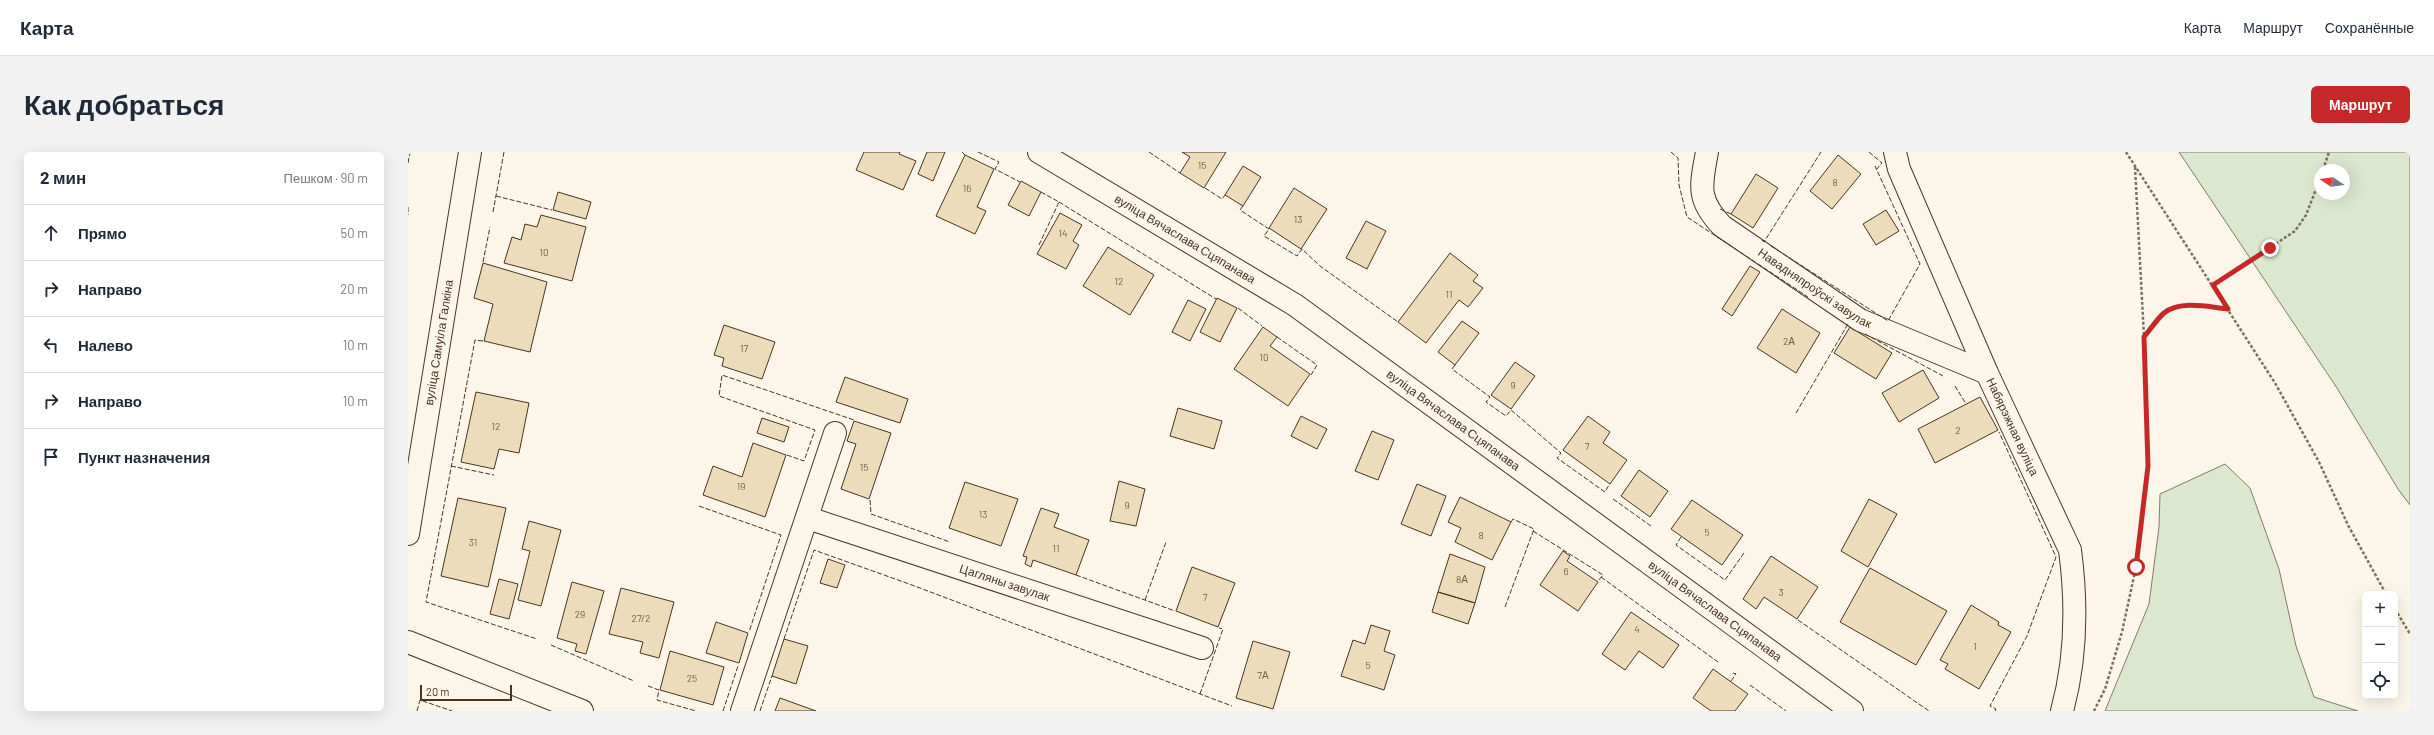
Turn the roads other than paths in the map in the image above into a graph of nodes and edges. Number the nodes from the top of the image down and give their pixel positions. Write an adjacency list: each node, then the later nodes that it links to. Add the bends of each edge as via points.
1 (470, 152): 7 (street, вуліца Самуіла Галкіна)
2 (1707, 152): 5 (street, Навадняпроўскі завулак, via 1701,193 1705,205 1722,226 1860,320)
3 (1895, 152): 5 (street, Набярэжная вуліца, via 1899,169)
4 (1050, 155): 14 (street, вуліца Вячаслава Сцяпанава, via 1295,305)
5 (1987, 373): 15 (street, Набярэжная вуліца, via 2070,550 2074,620 2066,696)
6 (835, 433): 8 (street)
7 (413, 467): 9 (street, вуліца Самуіла Галкіна)
8 (808, 518): 11 (street, Цагляны завулак); 13 (street)
9 (408, 534)
10 (408, 642): 12 (street)
11 (1202, 648)
12 (582, 711)
13 (742, 711)
14 (1852, 711)
15 (2062, 711)

